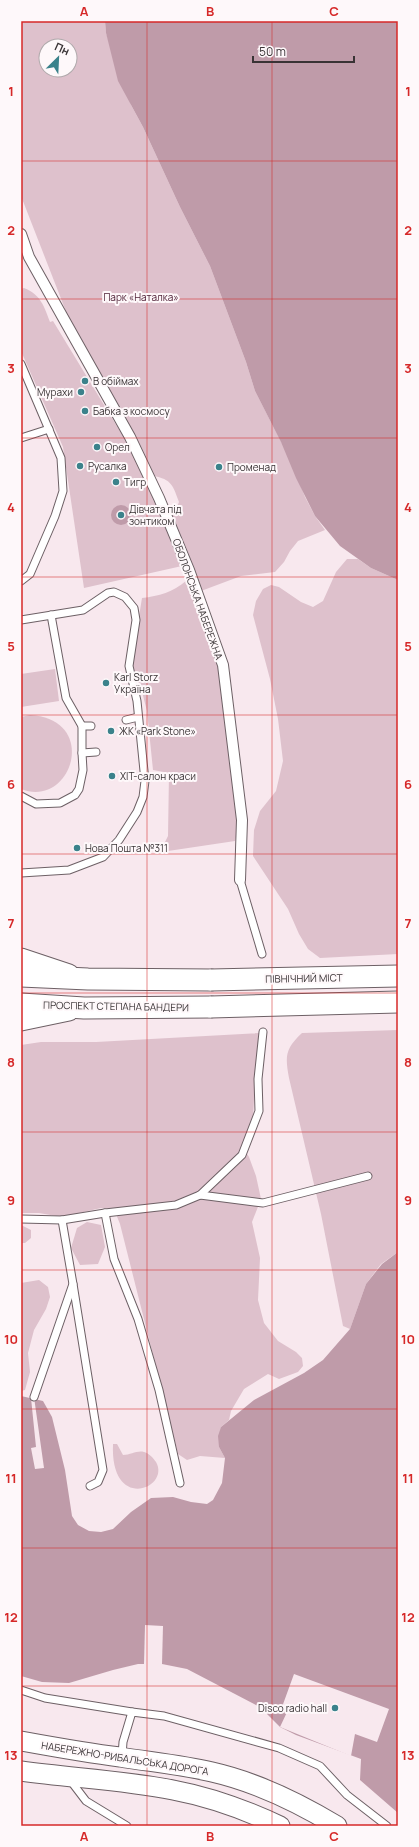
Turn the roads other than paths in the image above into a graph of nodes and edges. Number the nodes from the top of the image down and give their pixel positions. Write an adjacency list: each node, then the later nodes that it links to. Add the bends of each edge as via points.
1 (21, 234): 2 (street, ОБОЛОНСЬКА НАБЕРЕЖНА)
2 (25, 258): 19 (street, ОБОЛОНСЬКА НАБЕРЕЖНА, via 130,436 190,570 223,665 242,820)
3 (21, 364): 4 (lane)
4 (49, 429): 5 (lane); 6 (lane, via 61,458 63,491 30,574)
5 (21, 438)
6 (21, 581)
7 (51, 615): 8 (lane); 9 (lane, via 83,610 108,593 114,592 125,597 136,614 129,666); 11 (lane, via 66,698)
8 (21, 620)
9 (138, 717): 10 (lane); 14 (lane)
10 (126, 720)
11 (82, 726): 12 (lane); 16 (lane)
12 (91, 726)
13 (133, 751): 14 (lane)
14 (142, 751): 18 (lane, via 145,781 142,797 137,812 119,840 103,856 69,870)
15 (96, 752): 16 (lane)
16 (82, 753): 17 (lane, via 83,770 75,795 52,805 36,804)
17 (21, 796)
18 (21, 874)
19 (240, 880): 20 (lane)
20 (262, 954)
21 (21, 958): 24 (main road)
22 (21, 976): 24 (main road)
23 (398, 976): 24 (main road, ПІВНІЧНИЙ МІСТ, bridge, via 211,980)
24 (88, 979)
25 (398, 1002): 27 (main road, ПРОСПЕКТ СТЕПАНА БАНДЕРИ, bridge)
26 (21, 1004): 27 (main road, ПРОСПЕКТ СТЕПАНА БАНДЕРИ)
27 (84, 1008): 28 (main road)
28 (21, 1021)
29 (263, 1032): 31 (lane, via 258,1079 259,1111 242,1155)
30 (368, 1176): 31 (lane, via 263,1203)
31 (200, 1194): 32 (lane, via 176,1205)
32 (105, 1213): 34 (lane); 37 (lane, via 114,1259 138,1319 159,1390)
33 (21, 1219): 34 (lane)
34 (62, 1220): 35 (lane)
35 (73, 1284): 36 (lane); 38 (lane, via 103,1470 98,1482)
36 (34, 1397)
37 (180, 1483)
38 (90, 1486)
39 (21, 1690): 40 (lane, via 45,1698)
40 (132, 1712): 42 (lane, via 123,1742); 48 (lane, via 164,1716 279,1748 320,1766 347,1795)
41 (21, 1741): 42 (main road, НАБЕРЕЖНО-РИБАЛЬСЬКА ДОРОГА)
42 (122, 1758): 47 (main road, НАБЕРЕЖНО-РИБАЛЬСЬКА ДОРОГА, via 199,1770 252,1784 293,1802)
43 (21, 1771): 44 (main road)
44 (67, 1777): 45 (lane, via 86,1801); 46 (main road, via 174,1790 219,1802)
45 (127, 1826)
46 (280, 1826)
47 (337, 1826)
48 (387, 1826)

